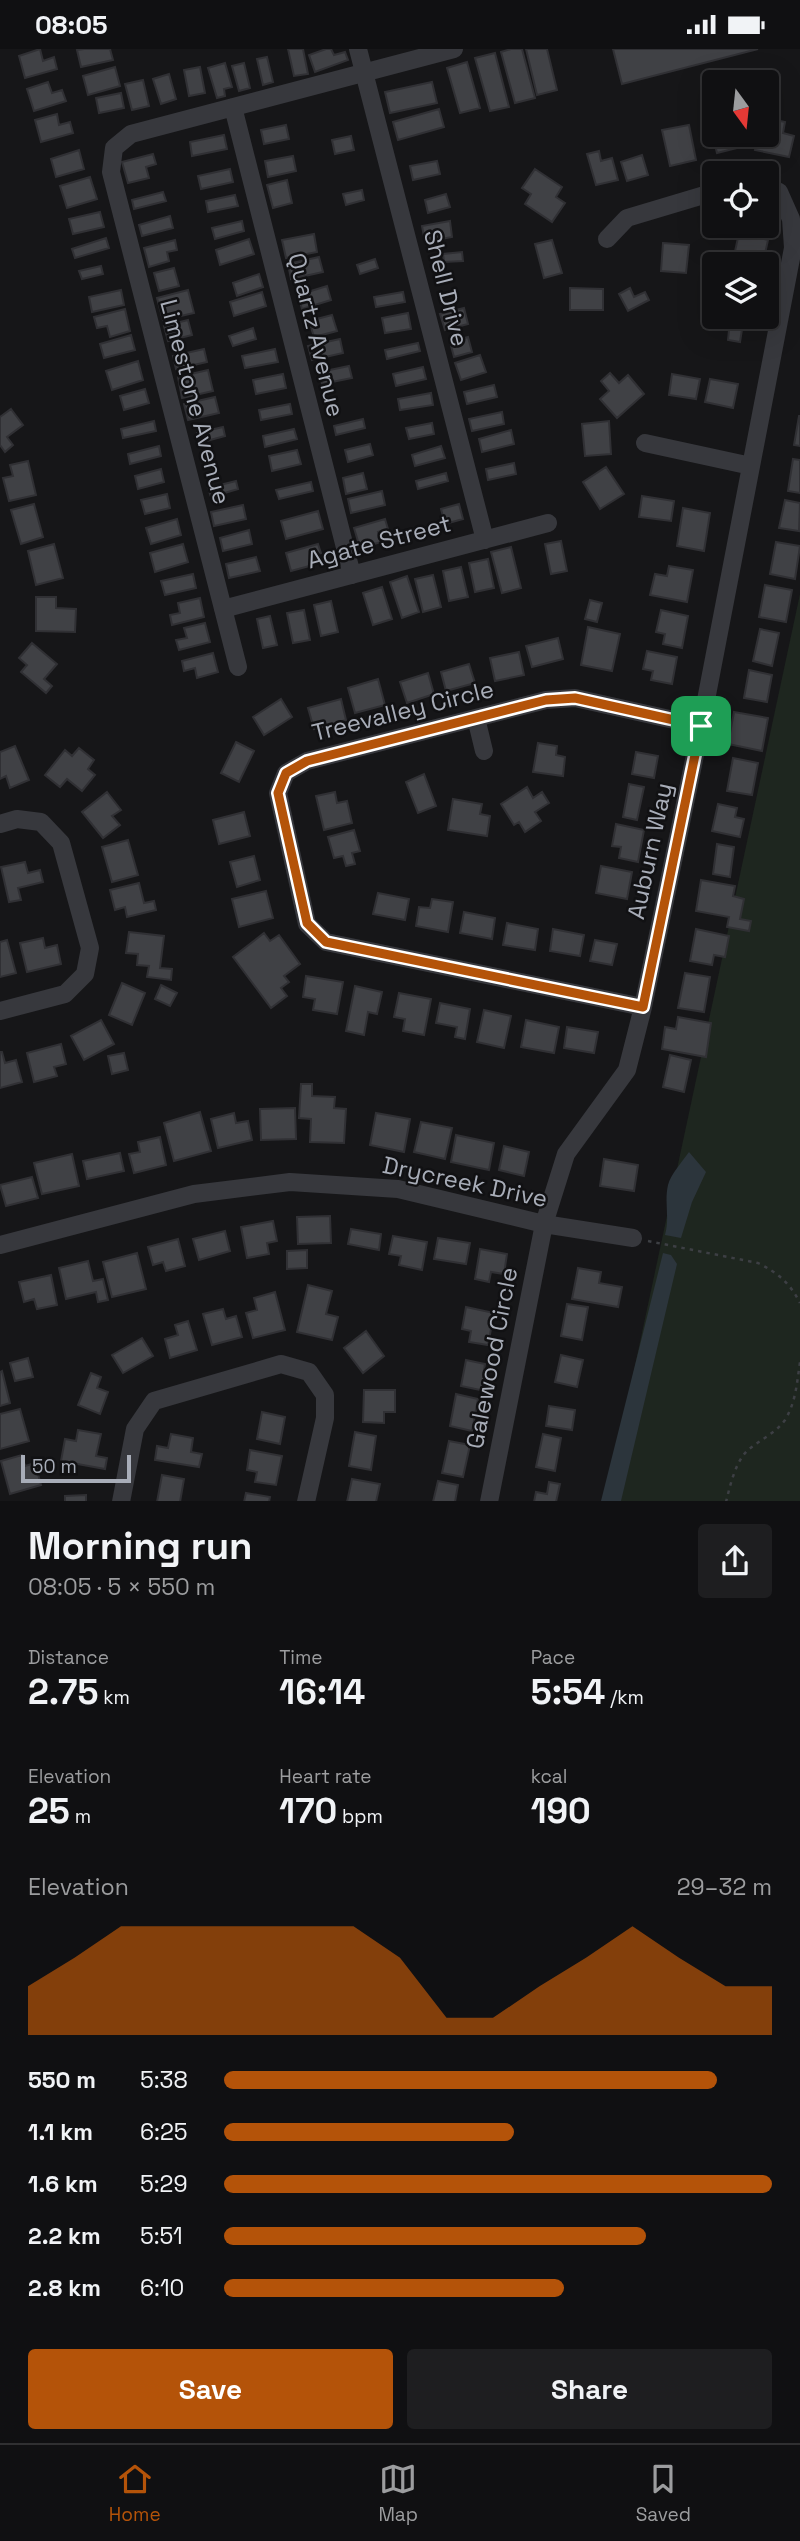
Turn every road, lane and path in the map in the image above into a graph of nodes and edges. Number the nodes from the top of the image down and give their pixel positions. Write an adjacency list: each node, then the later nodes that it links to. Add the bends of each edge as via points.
1 (358, 49): 3 (street, Shell Drive)
2 (454, 49): 3 (street)
3 (365, 72): 4 (street); 11 (street, Shell Drive)
4 (233, 107): 12 (street, Quartz Avenue); 13 (street, Limestone Avenue, via 131,134 114,148 110,172)
5 (779, 192): 9 (street, Auburn Way, via 791,219 793,248)
6 (702, 196): 7 (street, via 627,218)
7 (607, 239)
8 (645, 443): 9 (street)
9 (751, 466): 16 (street, Auburn Way)
10 (548, 523): 11 (street, Agate Street)
11 (485, 540): 12 (street, Agate Street)
12 (352, 575): 13 (street, Agate Street)
13 (223, 608): 14 (street, Limestone Avenue)
14 (239, 667)
15 (476, 718): 16 (street, Treevalley Circle, via 546,700 575,698); 17 (street); 19 (street, Treevalley Circle, via 307,761 286,773 278,793 307,923 326,942)
16 (701, 726): 19 (street, Auburn Way)
17 (484, 751)
18 (0, 824): 20 (street, via 17,819 41,822 61,843 90,948 85,974 65,994)
19 (643, 1007): 21 (street, Auburn Way, via 627,1070 566,1154)
20 (0, 1011)
21 (544, 1224): 22 (street, Drycreek Drive); 23 (street, Drycreek Drive, via 398,1189 290,1182 194,1194); 28 (street, Galewood Circle)
22 (633, 1238): 24 (path, via 758,1263 791,1286)
23 (0, 1245)
24 (800, 1303)
25 (800, 1362): 29 (path, via 791,1408 768,1437 745,1453)
26 (121, 1501): 27 (street, via 135,1429 154,1401 281,1364 309,1372 325,1395 325,1418)
27 (306, 1501)
28 (489, 1501)
29 (726, 1501)

